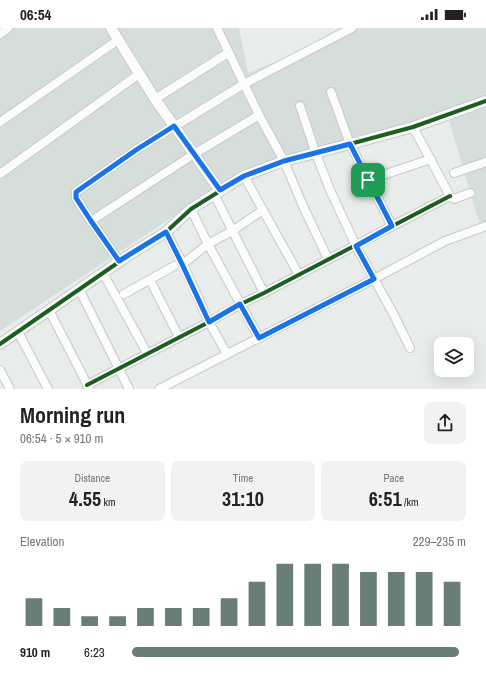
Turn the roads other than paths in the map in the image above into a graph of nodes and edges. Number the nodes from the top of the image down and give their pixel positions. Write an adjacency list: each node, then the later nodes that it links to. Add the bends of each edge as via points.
1 (8, 28): 5 (street)
2 (111, 28): 6 (street)
3 (217, 28): 7 (street)
4 (352, 28): 9 (street)
5 (0, 34)
6 (118, 40): 8 (street); 15 (street)
7 (228, 52): 9 (street); 11 (street)
8 (139, 74): 11 (street); 25 (street)
9 (244, 84): 14 (street); 16 (street)
10 (331, 92): 18 (street)
11 (155, 99): 16 (street)
12 (486, 101): 17 (street)
13 (300, 106): 20 (street)
14 (259, 115): 19 (street); 22 (street)
15 (0, 122)
16 (174, 126): 19 (street); 33 (street, via 76,192 76,198)
17 (413, 127): 18 (street); 21 (street)
18 (350, 144): 20 (street); 27 (street)
19 (194, 154): 28 (street); 33 (street)
20 (316, 154): 22 (street); 39 (street)
21 (431, 159): 27 (street); 30 (street)
22 (284, 161): 26 (street); 40 (street, via 302,206)
23 (486, 162): 24 (street)
24 (454, 173)
25 (0, 174)
26 (244, 176): 28 (street); 32 (street)
27 (368, 180): 34 (street)
28 (217, 192): 31 (street); 36 (street)
29 (470, 193): 30 (street, via 454,200)
30 (450, 196): 34 (street)
31 (191, 209): 37 (street); 38 (street)
32 (263, 210): 36 (street); 44 (street)
33 (91, 221): 41 (street)
34 (392, 226): 39 (street)
35 (486, 226): 45 (street, via 445,241)
36 (232, 231): 38 (street); 48 (street)
37 (166, 232): 41 (street); 42 (street)
38 (208, 244): 42 (street); 50 (street)
39 (356, 246): 40 (street); 45 (street)
40 (328, 259): 44 (street)
41 (119, 261): 43 (street)
42 (178, 265): 46 (street); 52 (street)
43 (103, 273): 47 (street); 58 (street)
44 (299, 275): 48 (street)
45 (374, 279): 55 (street); 57 (street)
46 (150, 280): 49 (street); 54 (street)
47 (79, 289): 51 (street); 60 (street)
48 (264, 293): 50 (street)
49 (124, 294)
50 (240, 304): 52 (street); 55 (street)
51 (49, 310): 53 (street); 62 (street)
52 (209, 322): 54 (street); 59 (street)
53 (18, 332): 56 (street); 64 (street)
54 (179, 337): 58 (street)
55 (259, 338): 59 (street)
56 (0, 344)
57 (410, 348)
58 (147, 354): 60 (street)
59 (227, 354): 66 (street)
60 (119, 368): 62 (street); 65 (street)
61 (0, 370): 63 (street)
62 (88, 387)
63 (10, 389)
64 (48, 389)
65 (129, 389)
66 (159, 389)

